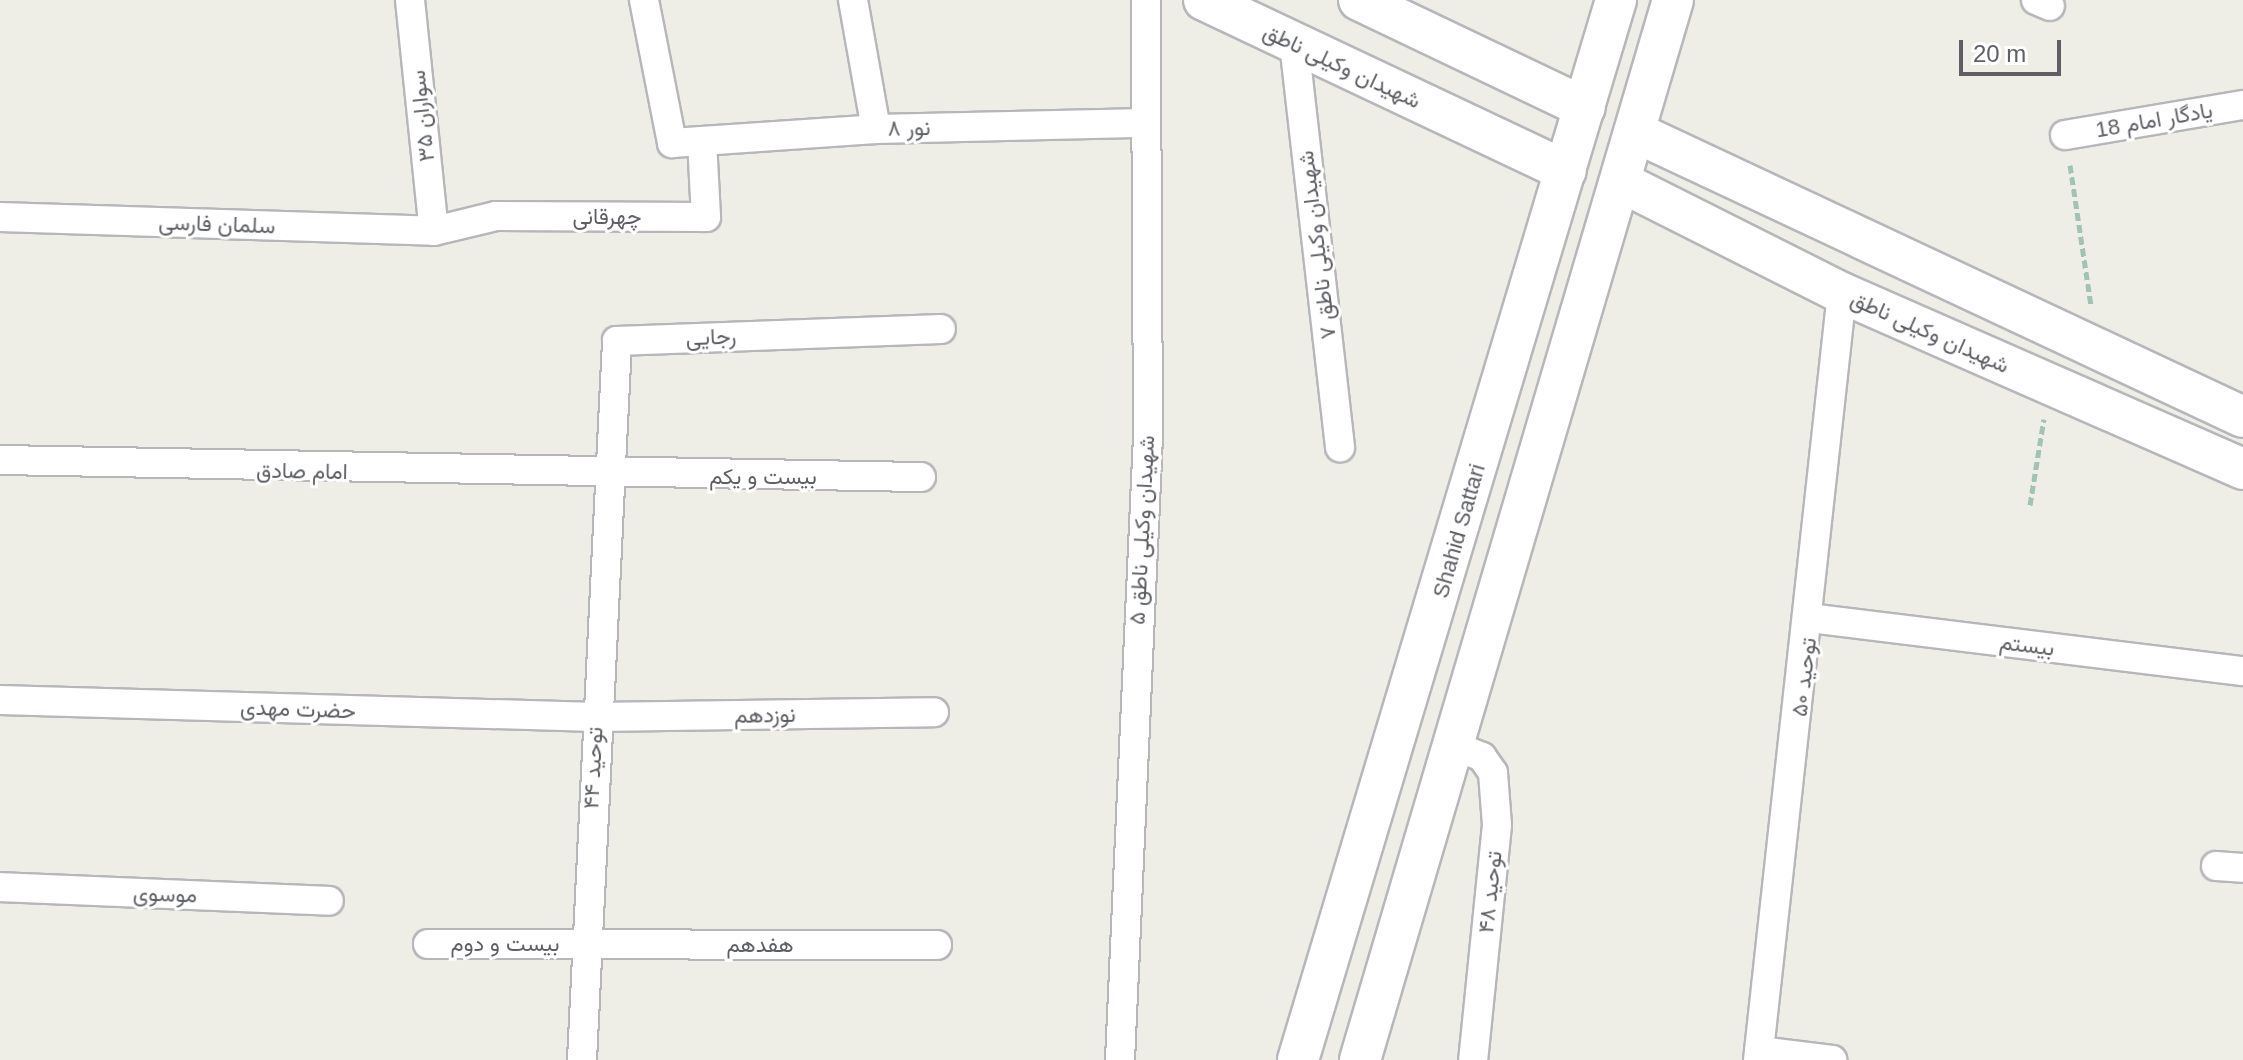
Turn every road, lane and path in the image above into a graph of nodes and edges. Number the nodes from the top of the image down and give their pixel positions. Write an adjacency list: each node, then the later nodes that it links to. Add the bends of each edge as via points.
1 (410, 0): 22 (street, سواران ۳۵)
2 (644, 0): 16 (street, نور ۸, via 672,143)
3 (853, 0): 13 (street)
4 (1146, 0): 12 (street, شهیدان وکیلی ناطق ۵)
5 (1204, 0): 9 (main road, شهیدان وکیلی ناطق)
6 (1616, 0): 11 (main road, Shahid Sattari)
7 (1673, 0): 14 (main road)
8 (1381, 5): 11 (main road)
9 (1294, 43): 17 (main road, شهیدان وکیلی ناطق); 28 (street, شهیدان وکیلی ناطق ۷)
10 (2243, 105): 15 (street, یادگار امام 18)
11 (1585, 108): 17 (main road, Shahid Sattari)
12 (1146, 123): 13 (street, نور ۸); 48 (street, شهیدان وکیلی ناطق ۵, via 1148,435)
13 (876, 129): 16 (street, نور ۸)
14 (1637, 133): 18 (main road); 19 (main road)
15 (2065, 135): 25 (path)
16 (702, 141): 22 (street, چهرقانی, via 706,217 496,216)
17 (1566, 171): 39 (main road, Shahid Sattari)
18 (1741, 179): 21 (main road, via 1712,198); 25 (main road)
19 (1623, 183): 21 (main road, شهیدان وکیلی ناطق); 40 (main road, via 1504,555)
20 (0, 217): 22 (street, سلمان فارسی)
21 (1711, 227): 23 (main road, شهیدان وکیلی ناطق)
22 (434, 231)
23 (1842, 293): 26 (main road, شهیدان وکیلی ناطق); 34 (street, توحید ۵۰)
24 (941, 329): 31 (street, رجایی, via 617,341)
25 (2097, 342): 27 (main road)
26 (2050, 384): 30 (main road, شهیدان وکیلی ناطق); 33 (path)
27 (2243, 417)
28 (1340, 447)
29 (0, 460): 31 (street, امام صادق)
30 (2243, 469)
31 (605, 476): 32 (street, بیست و یکم); 38 (street, توحید ۴۴)
32 (921, 477)
33 (2030, 505)
34 (1810, 618): 35 (street, بیستم); 46 (street, توحید ۵۰)
35 (2243, 671)
36 (0, 700): 38 (street, حضرت مهدی)
37 (934, 712): 38 (street, نوزدهم)
38 (596, 717): 44 (street, توحید ۴۴)
39 (1400, 734): 40 (main road); 49 (main road, Shahid Sattari)
40 (1454, 746): 50 (main road); 51 (street, توحید ۴۸, via 1482,757 1493,773 1497,825)
41 (0, 887): 42 (street, موسوی)
42 (329, 901)
43 (428, 944): 44 (street, بیست و دوم)
44 (583, 944): 45 (street, هفدهم); 47 (street, توحید ۴۴)
45 (937, 945)
46 (1759, 1056): 52 (street)
47 (582, 1060)
48 (1120, 1060)
49 (1298, 1060)
50 (1360, 1060)
51 (1473, 1060)
52 (1832, 1060)

